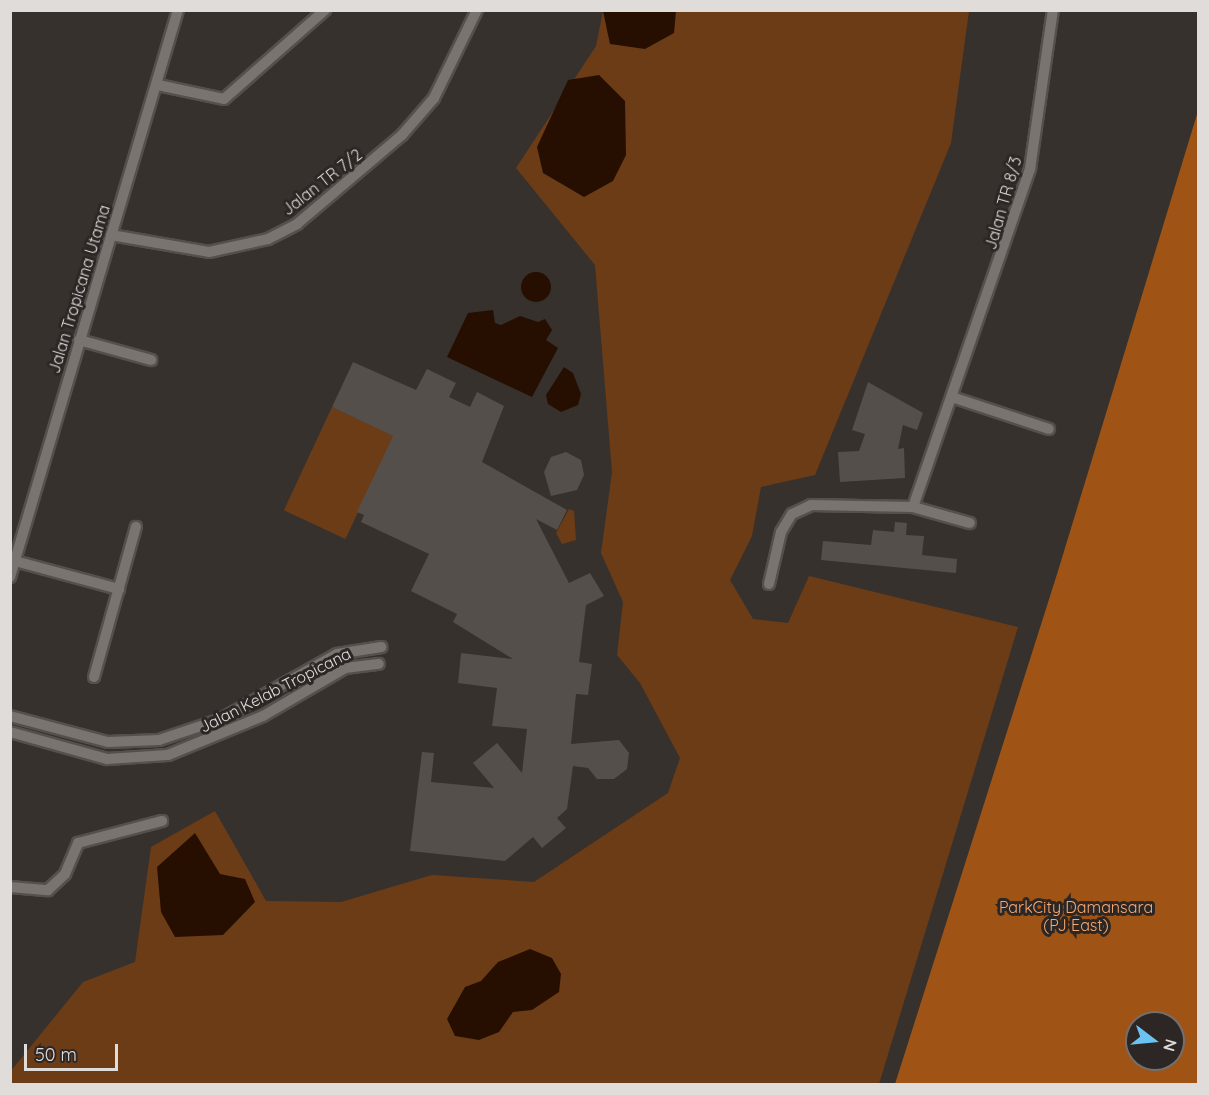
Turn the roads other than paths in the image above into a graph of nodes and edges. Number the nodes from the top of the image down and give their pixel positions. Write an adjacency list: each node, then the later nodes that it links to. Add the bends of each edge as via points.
1 (178, 10): 5 (street, Jalan Tropicana Utama)
2 (325, 10): 5 (street, via 224,99)
3 (477, 10): 6 (street, Jalan TR 7/2, via 428,105 369,165 297,224 268,238 209,252 190,253)
4 (1053, 10): 9 (street, Jalan TR 8/3, via 1030,169)
5 (158, 85): 6 (street, Jalan Tropicana Utama)
6 (111, 235): 7 (street, Jalan Tropicana Utama)
7 (79, 340): 8 (street); 14 (street, Jalan Tropicana Utama)
8 (151, 360)
9 (952, 397): 10 (street); 11 (street, Jalan TR 8/3)
10 (1049, 429)
11 (913, 507): 12 (street); 16 (street, via 812,505 792,514 781,532)
12 (970, 524)
13 (136, 527): 17 (street)
14 (15, 561): 15 (street, Jalan Tropicana Utama); 17 (street)
15 (10, 577)
16 (770, 584)
17 (118, 589): 20 (street)
18 (381, 647): 21 (street, Jalan Kelab Tropicana, via 337,654 219,720 159,740 108,742)
19 (379, 664): 22 (street, Jalan Kelab Tropicana, via 345,668 255,720 168,755 107,759)
20 (94, 677)
21 (10, 716)
22 (10, 732)
23 (162, 821): 24 (street, via 78,843 65,874 48,890)
24 (10, 887)

